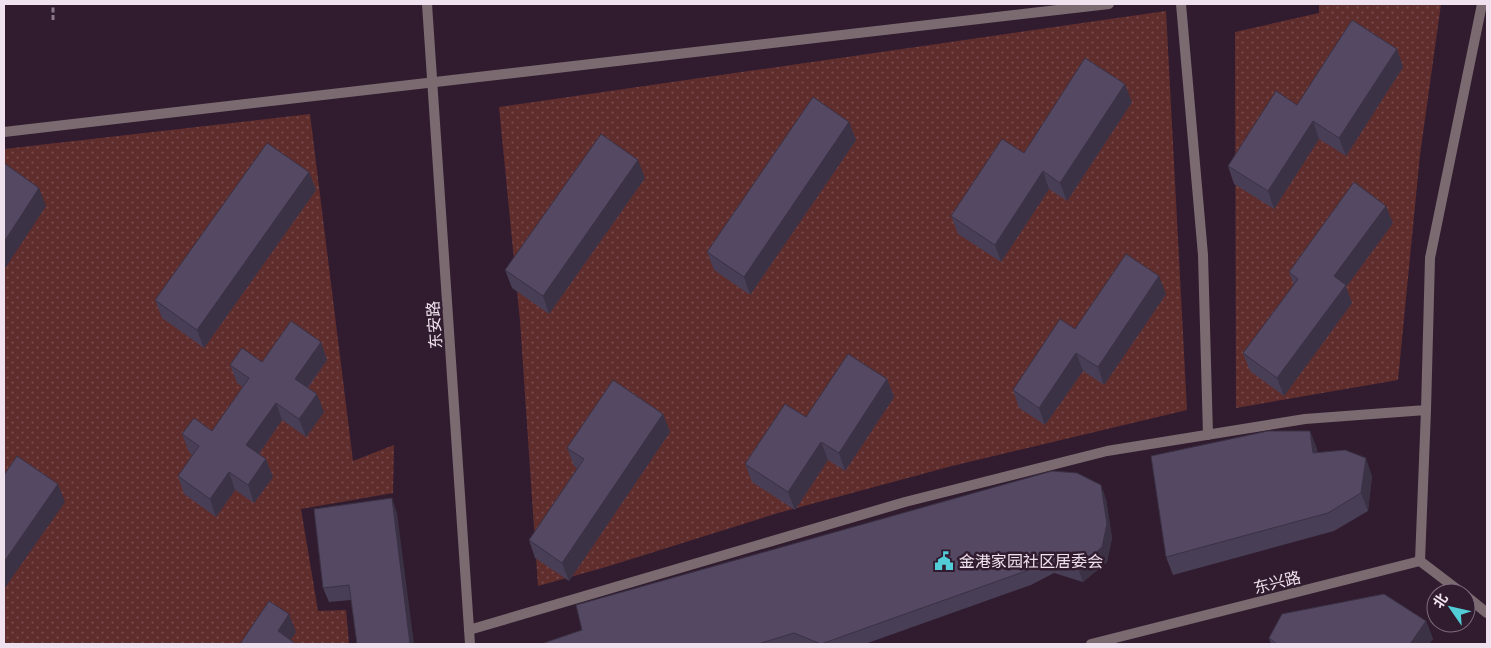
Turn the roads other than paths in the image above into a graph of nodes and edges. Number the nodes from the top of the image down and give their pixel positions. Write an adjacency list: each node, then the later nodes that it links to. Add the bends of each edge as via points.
1 (427, 4): 5 (street, 东安路)
2 (1110, 4): 5 (street)
3 (1181, 4): 8 (street, via 1203,255)
4 (1482, 4): 7 (street, via 1430,258)
5 (432, 82): 6 (street); 13 (street, 东安路)
6 (4, 132)
7 (1426, 410): 8 (street, via 1305,419); 9 (street)
8 (1208, 435): 13 (street, via 1107,451 905,502)
9 (1420, 561): 10 (street); 15 (street, 东兴路)
10 (1449, 583)
11 (1476, 604): 12 (street)
12 (1487, 613)
13 (470, 630): 14 (street, 东安路)
14 (470, 644)
15 (1091, 644)

